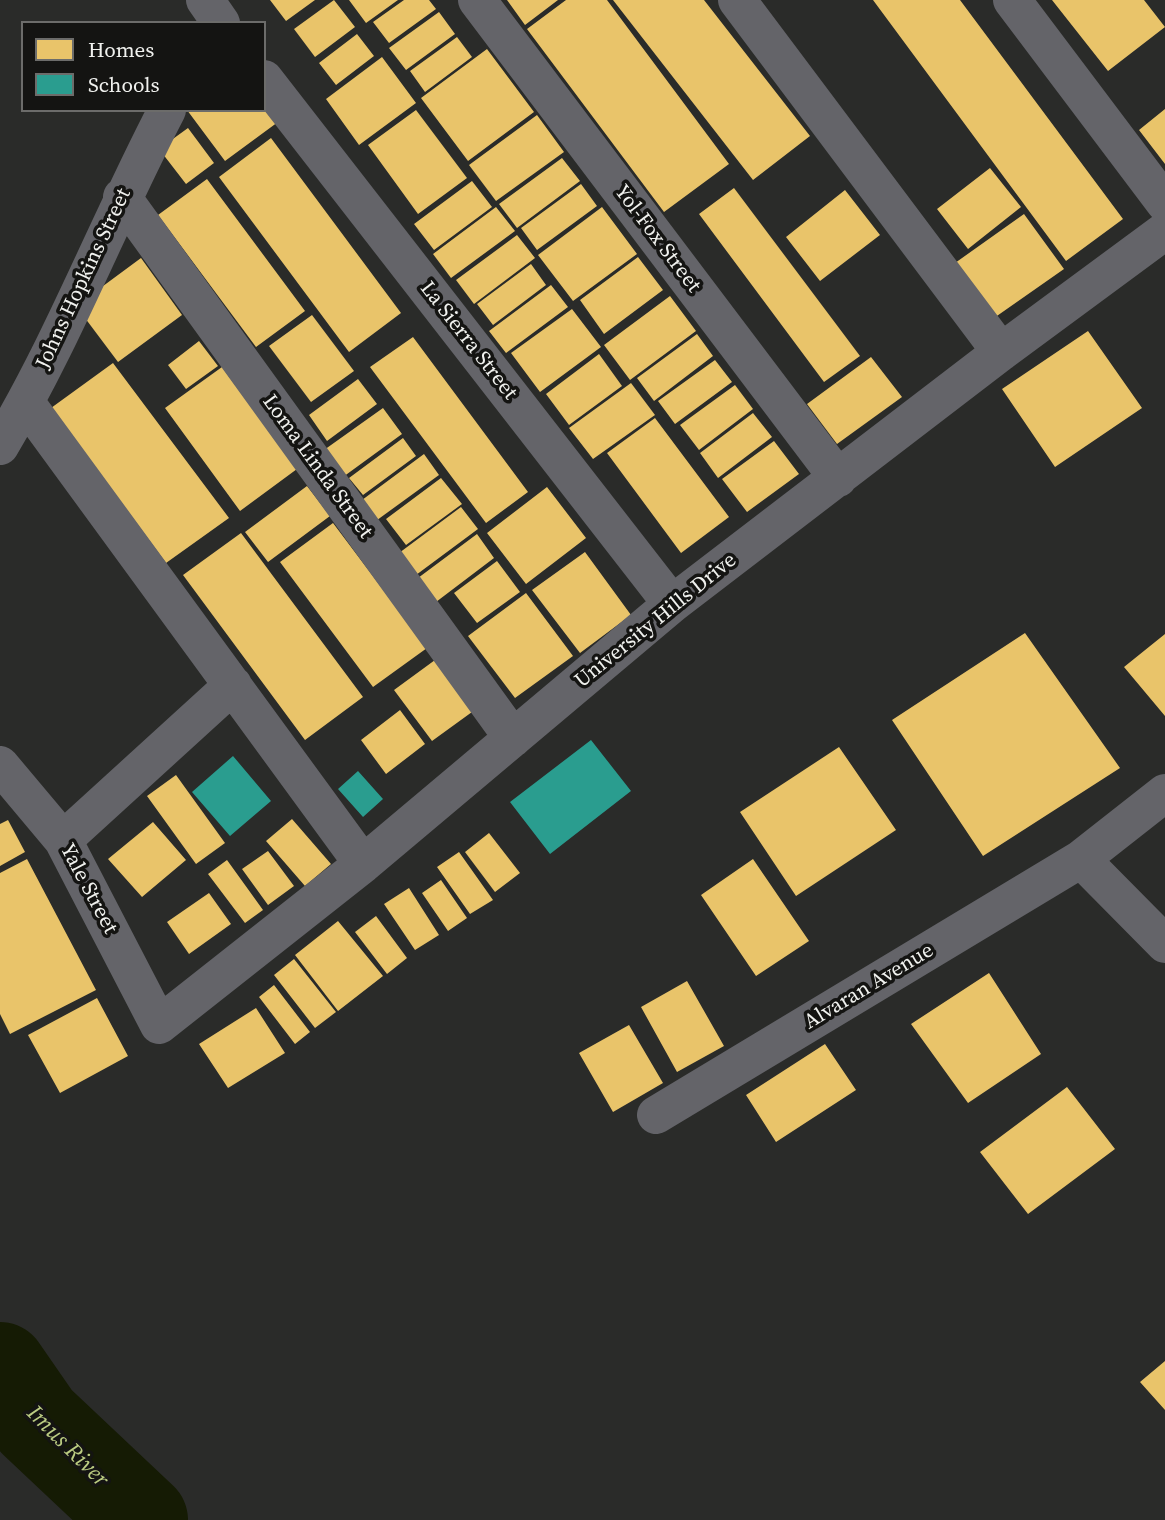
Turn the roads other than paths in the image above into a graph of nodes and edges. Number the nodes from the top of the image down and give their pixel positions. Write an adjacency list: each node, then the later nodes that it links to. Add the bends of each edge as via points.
1 (477, 0): 12 (street, Yol-Fox Street)
2 (737, 0): 9 (street)
3 (1012, 0): 7 (street)
4 (266, 82): 13 (street, La Sierra Street)
5 (166, 112): 6 (street, Johns Hopkins Street)
6 (122, 197): 10 (street, Johns Hopkins Street); 15 (street, Loma Linda Street)
7 (1165, 204)
8 (1165, 231): 9 (street, University Hills Drive)
9 (1001, 352): 12 (street, University Hills Drive)
10 (26, 403): 11 (street, Johns Hopkins Street); 14 (street)
11 (0, 446)
12 (838, 478): 13 (street, University Hills Drive)
13 (672, 604): 15 (street, University Hills Drive)
14 (233, 685): 18 (street); 20 (street)
15 (513, 738): 20 (street, University Hills Drive)
16 (0, 765): 18 (street, Yale Street)
17 (1165, 793): 19 (street, Alvaran Avenue)
18 (63, 840): 22 (street, Yale Street)
19 (1081, 859): 21 (street); 23 (street, Alvaran Avenue)
20 (363, 864): 22 (street, University Hills Drive)
21 (1165, 944)
22 (159, 1024)
23 (656, 1115)

